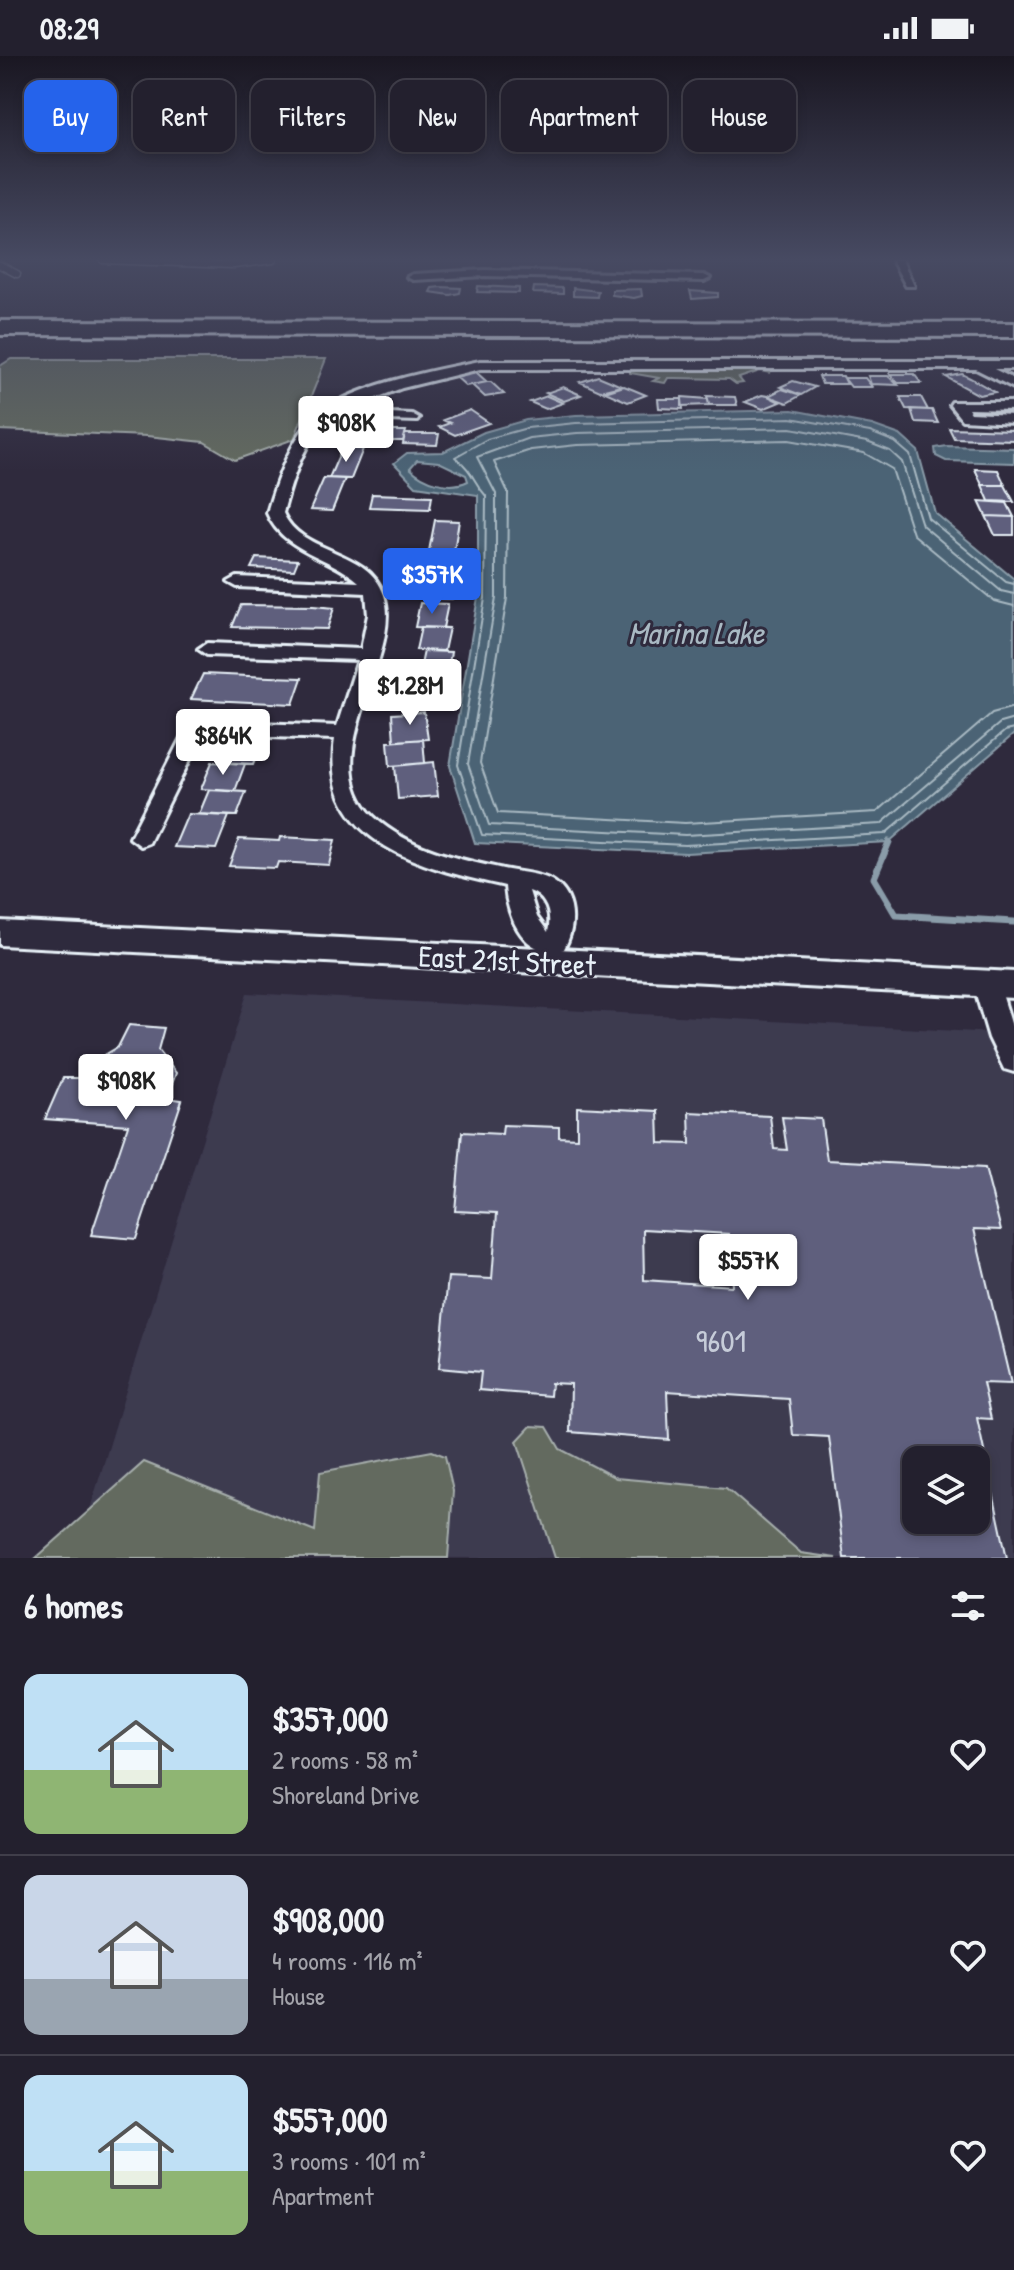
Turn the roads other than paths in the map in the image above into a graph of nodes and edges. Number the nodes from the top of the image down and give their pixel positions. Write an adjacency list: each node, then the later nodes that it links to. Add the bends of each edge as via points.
1 (0, 341): 2 (highway)
2 (1014, 341)
3 (978, 365): 4 (street); 5 (street); 7 (street, via 492,365 438,374)
4 (1014, 365)
5 (1014, 384)
6 (1014, 406): 9 (street, via 957,405 964,417)
7 (324, 415): 8 (street); 11 (street, via 311,429 275,510 276,520 288,535 344,563)
8 (412, 418)
9 (1014, 419)
10 (237, 582): 11 (street)
11 (372, 588): 13 (street, via 376,622)
12 (207, 649): 13 (street)
13 (368, 655): 14 (street)
14 (348, 733): 15 (street, via 194,730); 16 (street, via 344,779 370,823 431,860)
15 (141, 838)
16 (517, 882): 18 (street, via 523,914); 18 (street, via 543,886 561,911 565,922)
17 (0, 933): 18 (main road, East 21st Street)
18 (546, 954): 19 (main road, East 21st Street)
19 (1000, 985): 20 (street, via 1002,1038)
20 (1014, 1061)

